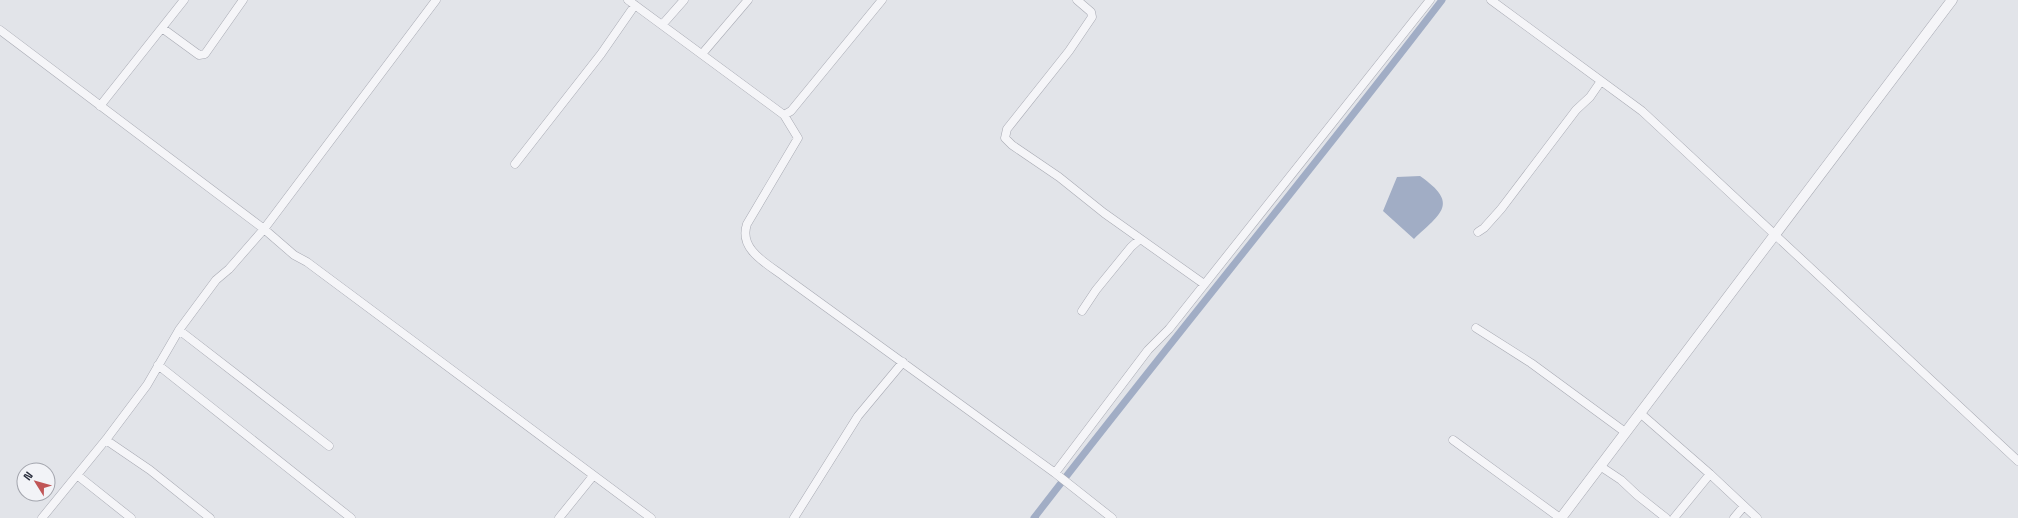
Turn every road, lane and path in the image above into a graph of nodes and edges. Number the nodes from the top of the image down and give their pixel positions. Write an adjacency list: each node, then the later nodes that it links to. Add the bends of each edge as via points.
1 (184, 0): 14 (street)
2 (243, 0): 14 (street, via 205,54 199,55)
3 (436, 0): 21 (street)
4 (628, 0): 12 (street)
5 (684, 0): 13 (street)
6 (748, 0): 16 (street)
7 (882, 0): 19 (street, via 791,111)
8 (1076, 0): 24 (street, via 1091,12 1092,17 1069,51 1010,124 1005,138)
9 (1430, 0): 25 (street)
10 (1491, 0): 17 (street)
11 (1952, 0): 23 (street)
12 (635, 5): 13 (street); 20 (street, via 601,54)
13 (662, 25): 16 (street)
14 (162, 28): 18 (street)
15 (0, 30): 18 (street)
16 (702, 54): 19 (street)
17 (1601, 81): 22 (street, via 1501,209); 23 (street, via 1642,111)
18 (100, 106): 21 (street)
19 (784, 115): 29 (street, via 798,138 747,224 744,238 748,247 786,278)
20 (515, 164)
21 (264, 229): 28 (street, via 216,280); 41 (street, via 294,255 307,262)
22 (1478, 232)
23 (1774, 233): 31 (street); 36 (street)
24 (1140, 239): 25 (street); 26 (street, via 1096,290)
25 (1204, 284): 40 (street, via 1169,329 1148,350)
26 (1082, 311)
27 (1476, 328): 32 (street, via 1531,363)
28 (179, 330): 30 (street); 35 (street)
29 (903, 362): 40 (street); 49 (street, via 858,416)
30 (158, 365): 33 (street, via 147,385); 46 (street)
31 (1640, 413): 32 (street); 38 (street)
32 (1625, 432): 37 (street)
33 (106, 440): 39 (street); 45 (street, via 150,470)
34 (1453, 440): 51 (street)
35 (328, 446)
36 (2018, 461)
37 (1600, 466): 51 (street); 52 (street)
38 (1710, 474): 42 (street); 53 (street)
39 (77, 475): 43 (street); 44 (street)
40 (1057, 475): 50 (street)
41 (593, 476): 47 (street); 48 (street)
42 (1744, 506): 54 (street); 55 (street)
43 (42, 518)
44 (131, 518)
45 (210, 518)
46 (351, 518)
47 (559, 518)
48 (651, 518)
49 (794, 518)
50 (1112, 518)
51 (1560, 518)
52 (1666, 518)
53 (1674, 518)
54 (1734, 518)
55 (1757, 518)

